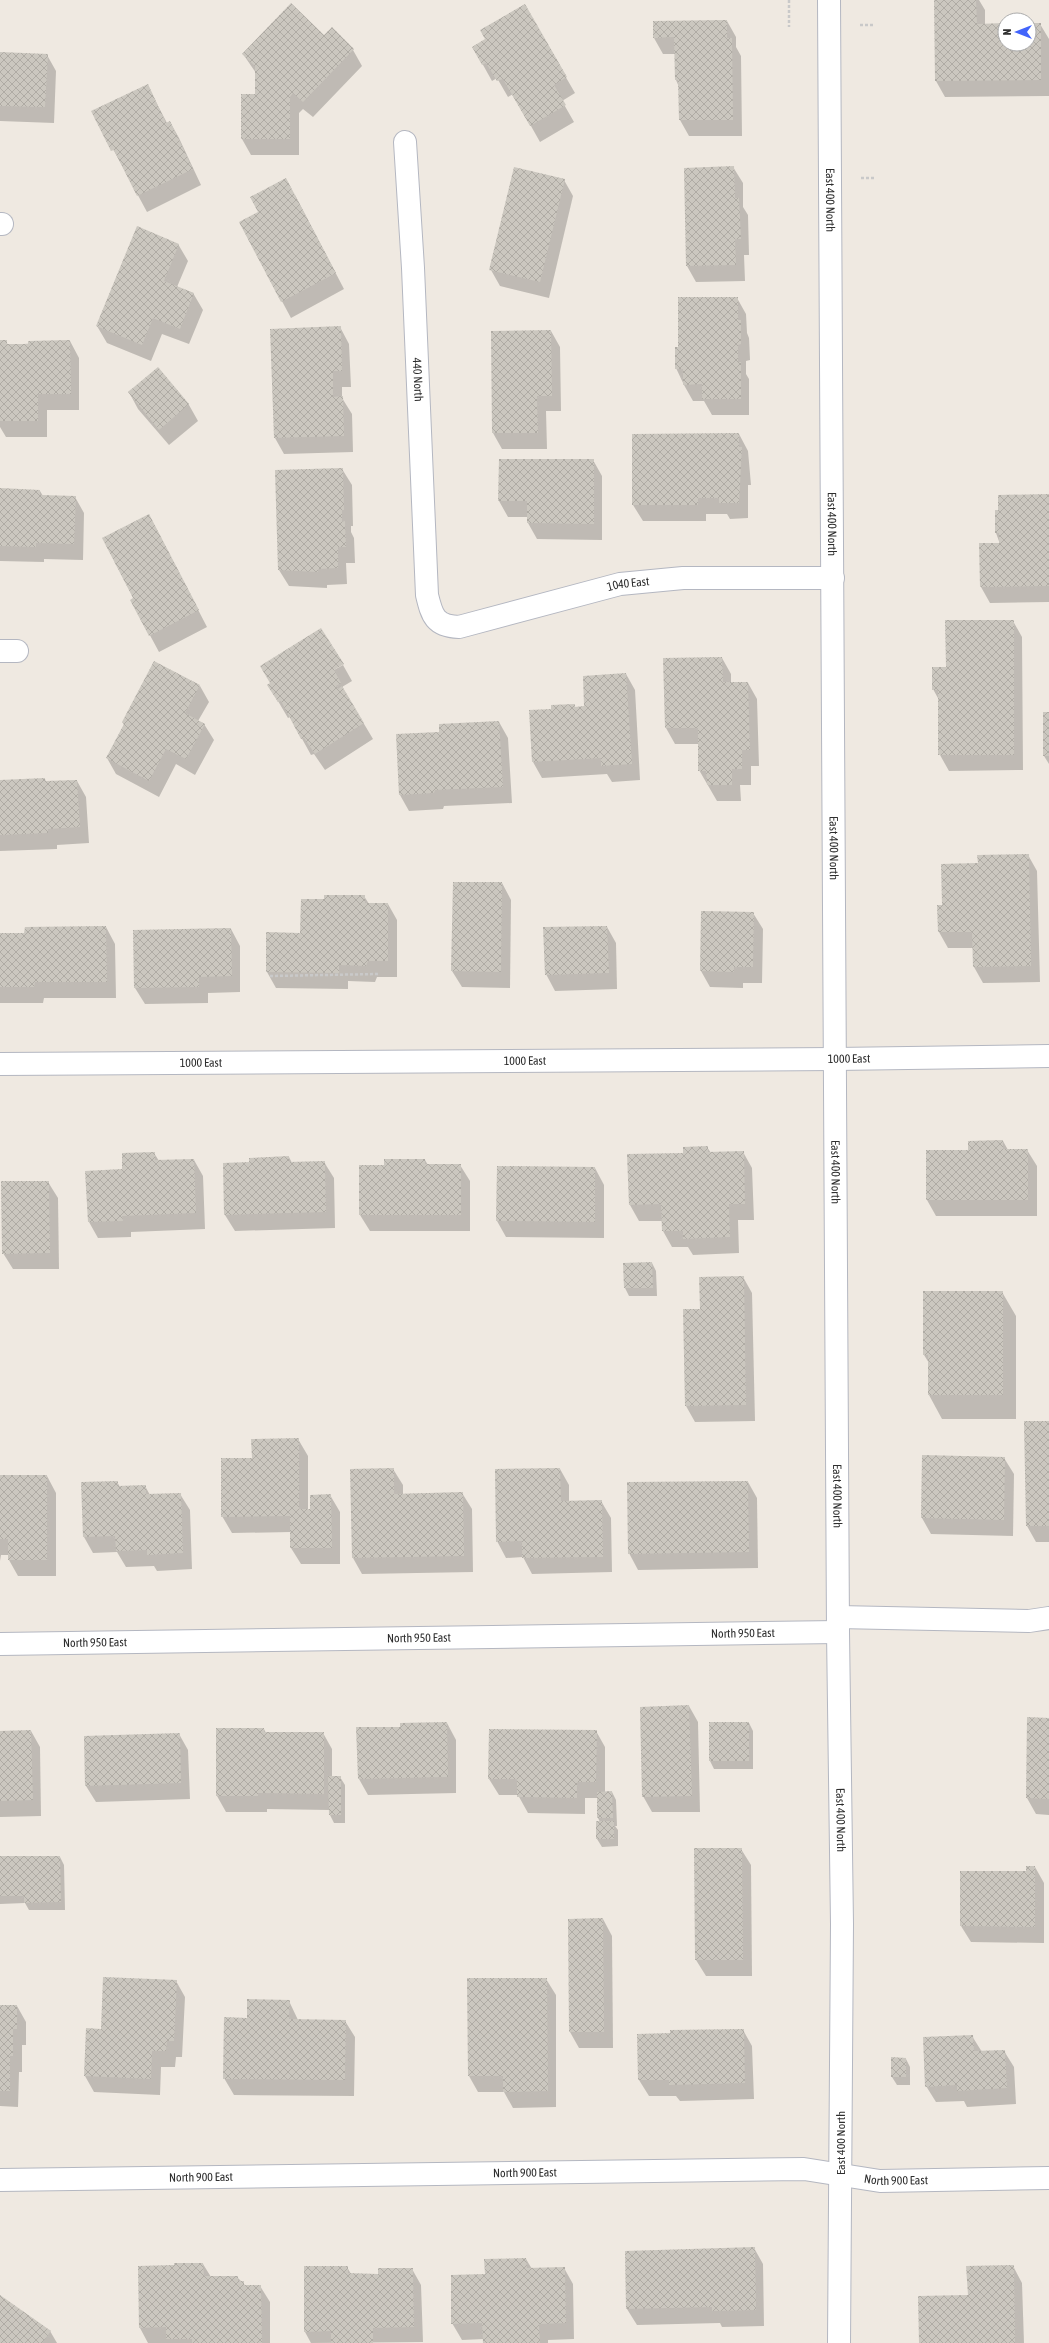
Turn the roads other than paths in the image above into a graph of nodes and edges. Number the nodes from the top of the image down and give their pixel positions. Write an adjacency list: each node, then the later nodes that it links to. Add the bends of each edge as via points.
1 (829, 0): 3 (street, East 400 North)
2 (405, 142): 4 (street, 440 North, via 414,276 426,595)
3 (833, 578): 4 (street, 1040 East, via 683,578 649,581 614,585 459,627 445,627); 6 (street, East 400 North)
4 (433, 616)
5 (1049, 1056): 6 (street, 1000 East)
6 (835, 1059): 7 (street, 1000 East); 9 (street, East 400 North)
7 (0, 1064)
8 (1049, 1618): 9 (street, North 950 East, via 1029,1621)
9 (838, 1625): 10 (street, North 950 East); 11 (street, East 400 North, via 842,1924)
10 (0, 1644)
11 (841, 2175): 12 (street, North 900 East, via 880,2181); 13 (street, North 900 East, via 804,2169); 14 (street, East 400 North)
12 (1049, 2178)
13 (0, 2180)
14 (839, 2343)

